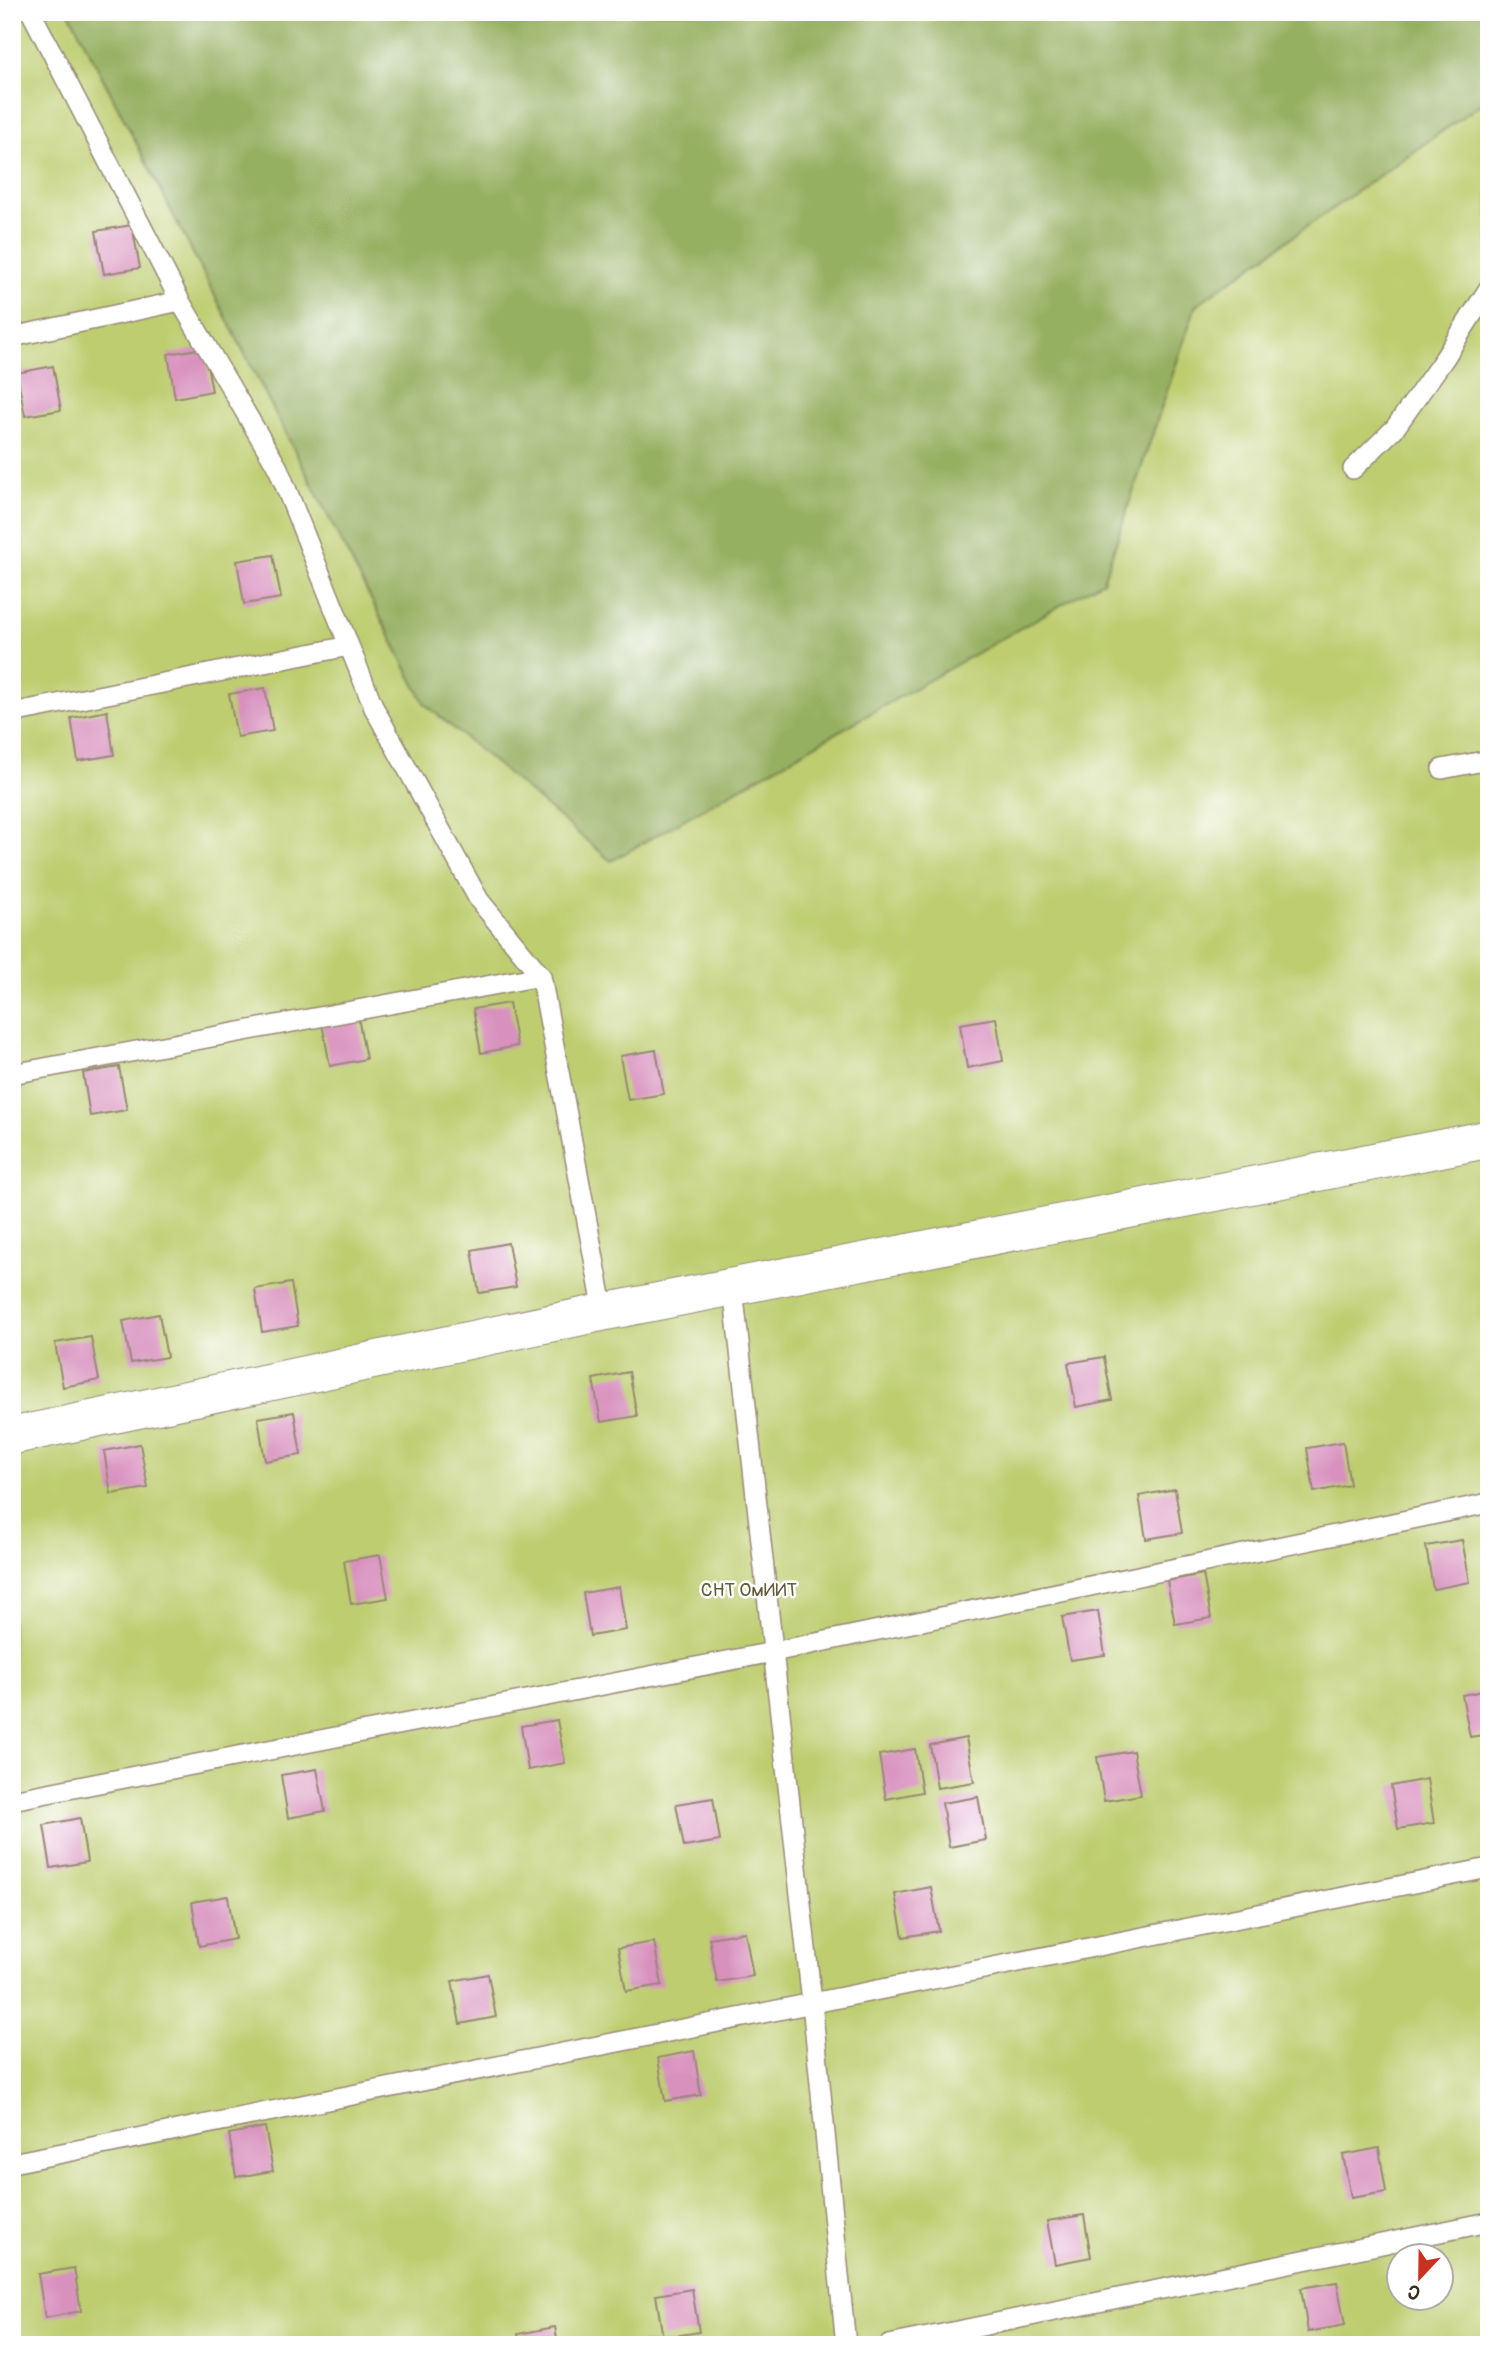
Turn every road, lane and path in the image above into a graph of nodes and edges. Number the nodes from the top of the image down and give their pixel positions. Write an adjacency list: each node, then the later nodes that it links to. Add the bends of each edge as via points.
1 (31, 12): 3 (lane)
2 (1489, 288): 5 (lane, via 1395,428)
3 (180, 301): 4 (lane); 6 (lane, via 278,468)
4 (12, 337)
5 (1353, 469)
6 (349, 646): 7 (lane); 10 (lane, via 374,708 479,900)
7 (12, 713)
8 (1489, 760): 9 (lane)
9 (1442, 769)
10 (541, 976): 11 (lane); 14 (lane)
11 (12, 1074)
12 (1489, 1139): 13 (street)
13 (733, 1288): 14 (street); 17 (lane)
14 (604, 1312): 15 (street)
15 (12, 1436)
16 (1489, 1503): 17 (lane)
17 (773, 1652): 18 (lane); 20 (lane)
18 (12, 1800)
19 (1489, 1868): 20 (lane)
20 (812, 2003): 21 (lane); 23 (lane)
21 (12, 2163)
22 (1489, 2222): 24 (lane)
23 (846, 2345)
24 (889, 2345)

